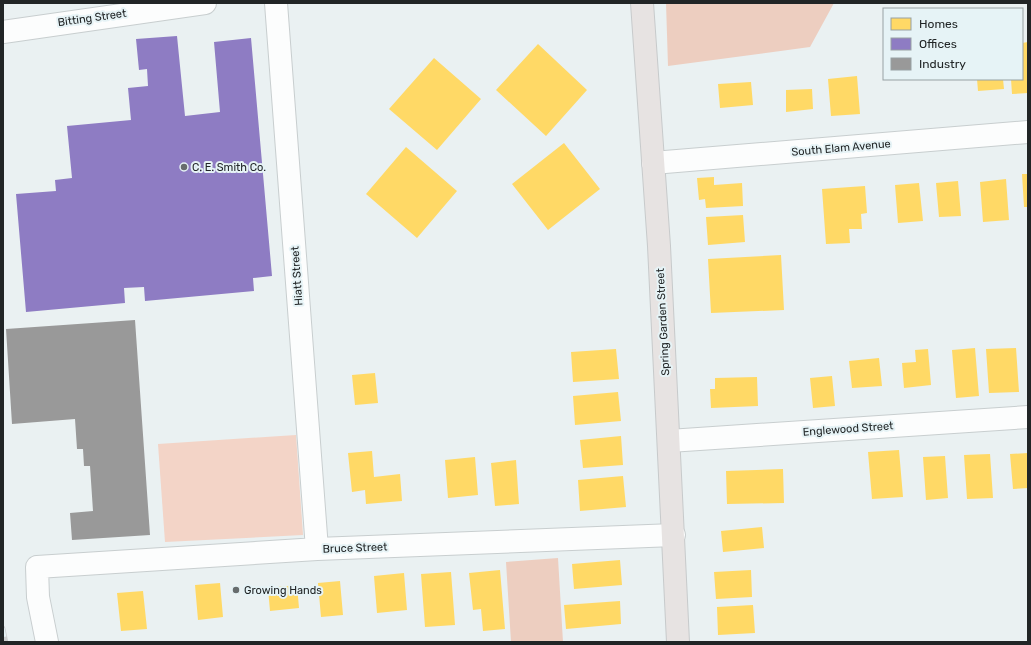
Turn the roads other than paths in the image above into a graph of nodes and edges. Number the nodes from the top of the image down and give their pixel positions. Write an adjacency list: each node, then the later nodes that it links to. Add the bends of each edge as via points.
1 (205, 3): 4 (street, Bitting Street)
2 (276, 3): 10 (street, Hiatt Street)
3 (642, 3): 6 (main road, Spring Garden Street)
4 (3, 32)
5 (1028, 132): 6 (street, South Elam Avenue)
6 (654, 163): 8 (main road, Spring Garden Street)
7 (1028, 418): 8 (street, Englewood Street)
8 (669, 441): 9 (main road, Spring Garden Street)
9 (674, 535): 10 (street, Bruce Street); 12 (main road, Spring Garden Street)
10 (317, 549): 11 (street, Bruce Street, via 36,567 38,597)
11 (47, 642)
12 (678, 642)

